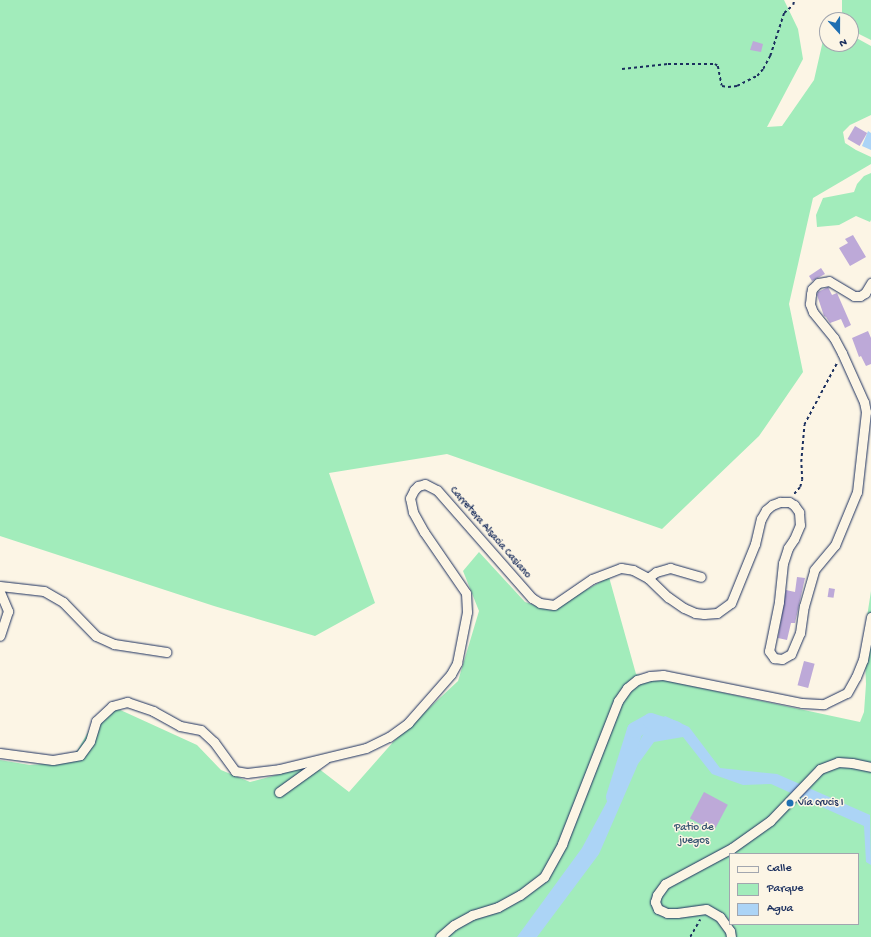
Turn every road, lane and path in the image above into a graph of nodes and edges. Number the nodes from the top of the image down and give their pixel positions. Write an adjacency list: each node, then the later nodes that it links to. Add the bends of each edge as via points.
1 (794, 0): 2 (path, via 784,14 763,69 757,76 738,86 722,86 718,66 715,64 668,64)
2 (622, 69)
3 (871, 283): 4 (street, via 865,293 854,296 829,281 818,283 812,289 810,300 813,312 834,338)
4 (842, 353): 5 (path, via 804,425 802,480); 5 (street, via 866,412 858,492 835,545 814,570 800,633 791,654 782,659 774,658 769,651 769,642 779,602 783,563 800,525 799,512 794,504)
5 (789, 502): 7 (street, Carretera Alsacia Casiano, via 780,502 766,510 736,595 726,608 717,613 695,613 684,608)
6 (701, 577): 7 (street, via 670,568 656,572)
7 (648, 578): 15 (street, Carretera Alsacia Casiano, via 633,570 621,568 592,579 554,605 540,603 532,598 437,490 425,484 418,486 410,498 413,512 466,593 467,612 456,663 438,691 408,723 389,737 366,748)
8 (0, 586): 12 (street, via 44,591 63,602 96,636 114,644)
9 (0, 592): 11 (street, via 8,610)
10 (871, 617): 20 (street, via 863,660 856,678 847,693 824,704 802,703 663,675 638,680 627,688 618,701 562,844 544,876 520,895 498,907 472,915)
11 (0, 636)
12 (166, 652)
13 (0, 754): 14 (street, Carretera Alsacia Casiano)
14 (21, 756): 15 (street, Carretera Alsacia Casiano, via 53,760 80,755 90,741 96,721 112,706 127,702 153,711 180,726 201,730 214,742 235,771 247,773 279,769); 16 (street)
15 (328, 757): 18 (street)
16 (0, 761)
17 (871, 767): 19 (street, via 852,762 838,762 820,769 770,821 732,848 665,884 657,895 658,909 667,912)
18 (278, 792)
19 (706, 909): 21 (path); 22 (street, via 720,916)
20 (440, 937)
21 (690, 937)
22 (731, 937)

